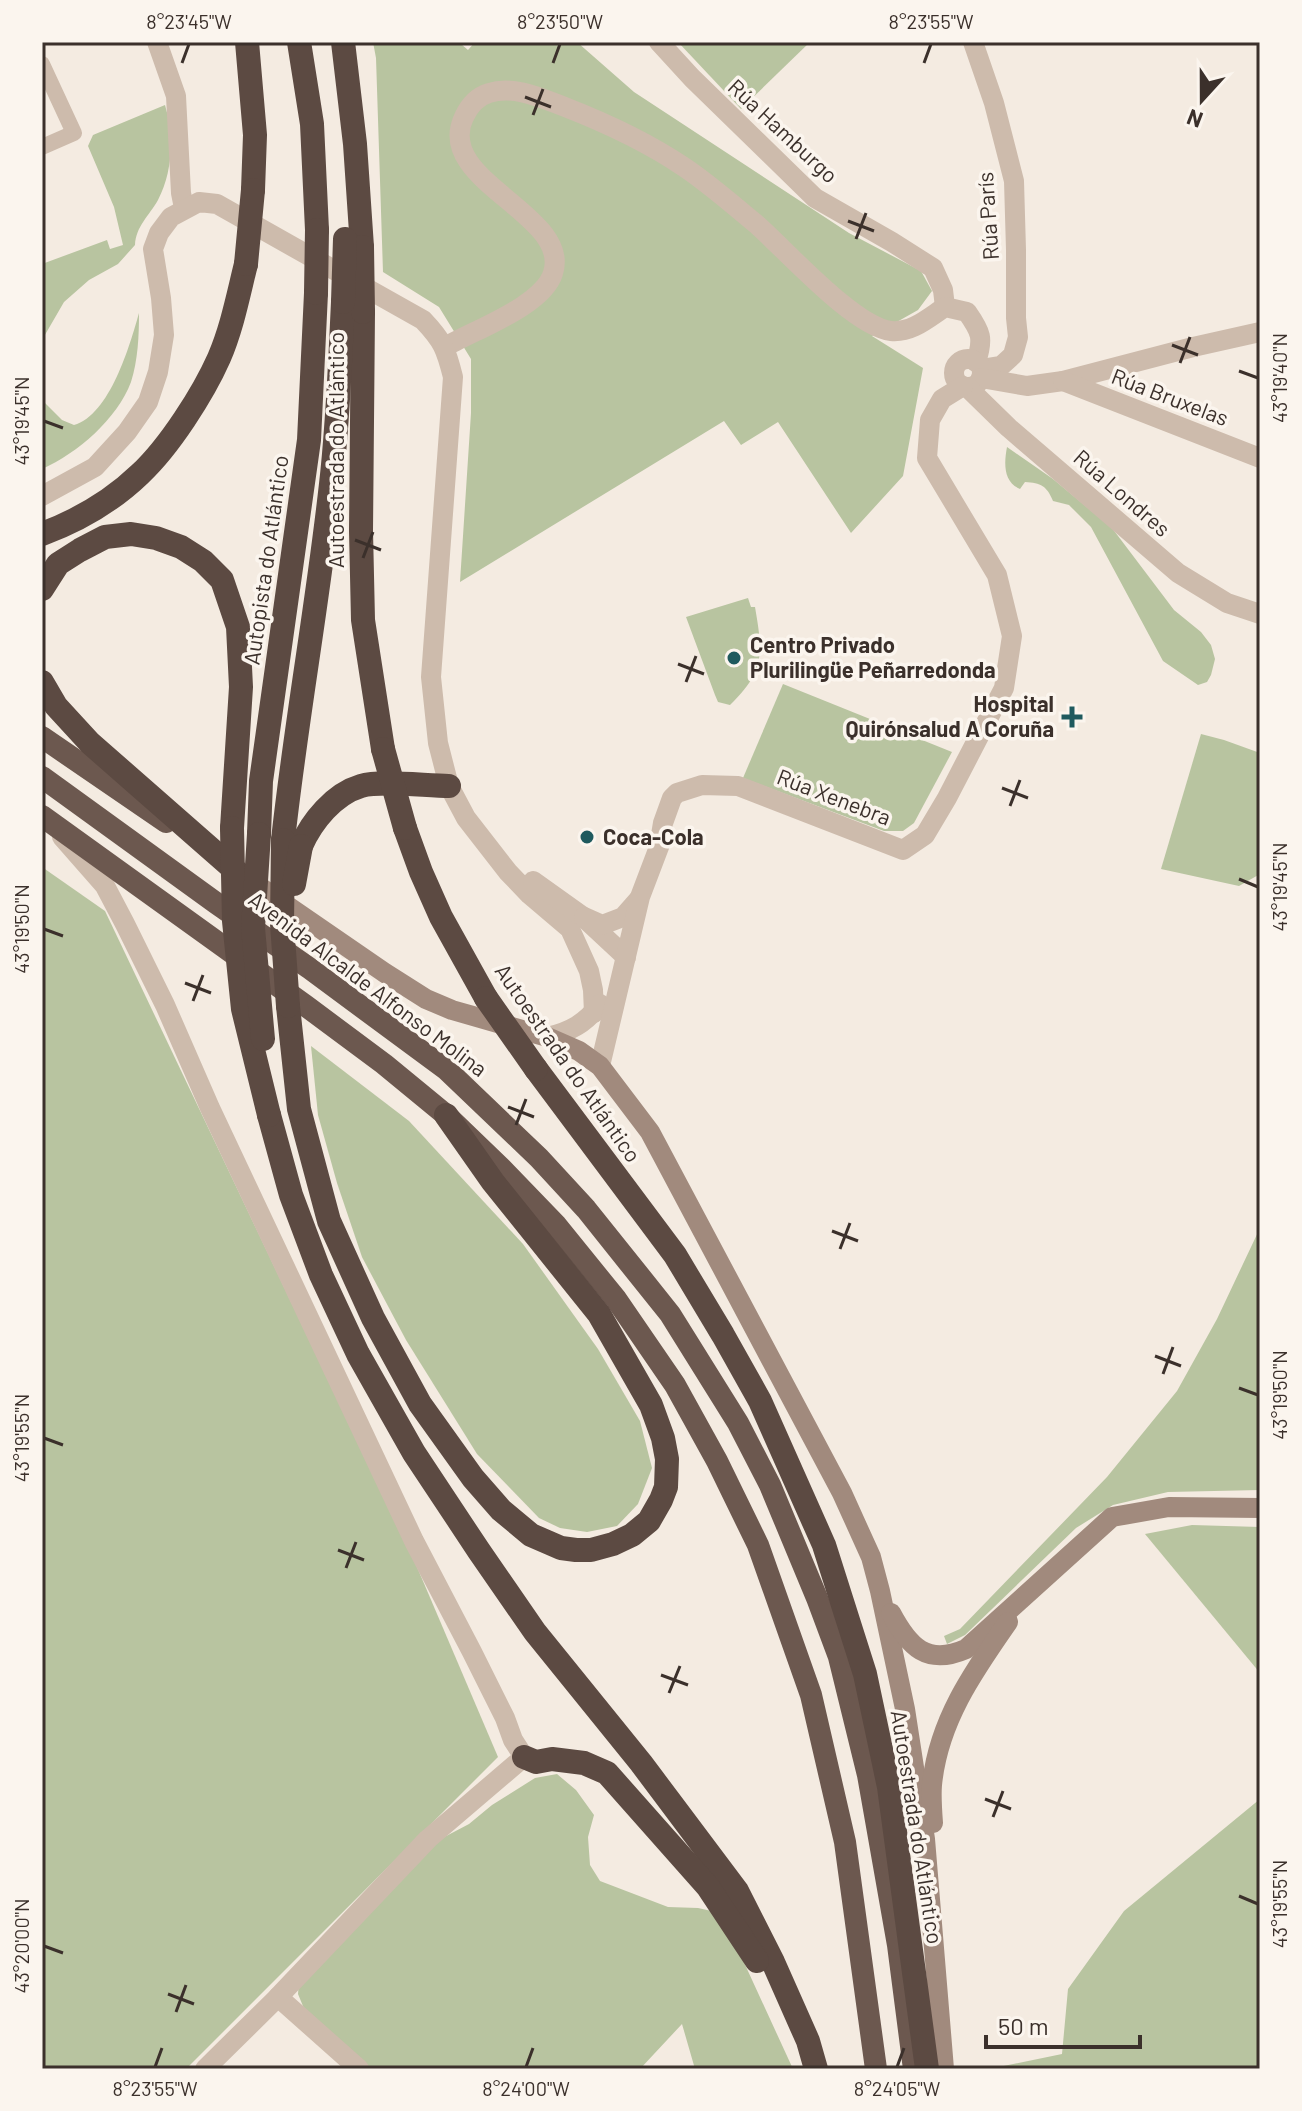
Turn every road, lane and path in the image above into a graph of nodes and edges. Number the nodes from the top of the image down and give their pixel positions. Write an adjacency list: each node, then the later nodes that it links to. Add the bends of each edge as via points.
1 (157, 42): 10 (street, via 176,96)
2 (247, 42): 20 (highway, bridge, via 255,135 253,190 246,264 219,358 170,438 141,473 68,525)
3 (299, 42): 36 (highway, Autopista do Atlántico, bridge, via 312,124 316,293 309,440 261,781 253,928)
4 (329, 42): 11 (highway)
5 (343, 42): 11 (highway, Autoestrada do Atlántico, via 355,144)
6 (659, 42): 13 (street, Rúa Hamburgo, via 815,198 933,268)
7 (973, 42): 16 (street, Rúa París, via 1014,181 1018,337 1013,355 1001,366)
8 (42, 64): 9 (street, via 74,133)
9 (42, 147)
10 (184, 208): 15 (street, via 199,202 217,204 423,320); 19 (street, via 171,217 153,249 164,335 148,402 95,467)
11 (354, 243): 12 (highway, Autoestrada do Atlántico, bridge)
12 (353, 307): 28 (highway, via 289,785); 50 (highway, Autoestrada do Atlántico, bridge, via 363,620 383,749 405,828 441,917 486,998 675,1255 723,1335 760,1401 824,1545 865,1674 889,1787)
13 (945, 307): 15 (street, via 912,329 872,326 684,167 580,113 509,90 488,93 470,104 460,125 461,145 471,168 537,225 549,242 553,274 524,306); 16 (street, via 967,312 980,331)
14 (1260, 332): 17 (street)
15 (445, 347): 26 (street, via 453,377 431,677)
16 (974, 377): 17 (street, via 1027,386); 22 (street, Rúa Londres, via 1009,428 1178,573 1227,603); 30 (street, Rúa Xenebra, via 942,399 930,420 927,458 997,575 1012,636 1004,688 925,835 903,850 738,786 702,785 672,798)
17 (1063, 381): 18 (street, Rúa Bruxelas)
18 (1260, 458)
19 (42, 496)
20 (42, 534)
21 (42, 589): 36 (highway, bridge, via 58,564 80,550 105,537 131,534 181,547 222,580 238,627 241,687 232,828 234,921 243,1009)
22 (1260, 614)
23 (42, 682): 29 (highway, via 90,743)
24 (42, 737): 29 (highway)
25 (42, 777): 49 (highway, Avenida Alcalde Alfonso Molina, via 447,1070 586,1209 670,1314 770,1485 839,1657 868,1775)
26 (449, 786): 28 (highway, via 361,786 346,793); 31 (street, via 488,846)
27 (44, 818): 37 (highway, via 362,1047); 41 (street, via 105,886 125,924 414,1541)
28 (292, 843): 37 (highway, bridge, via 282,924 299,1109 329,1221 373,1318 420,1404 501,1510 531,1535 561,1548 591,1550 613,1544 649,1521 666,1487 667,1459 651,1405 599,1314)
29 (236, 871): 34 (main road, Avenida Alcalde Alfonso Molina, via 426,999)
30 (640, 897): 31 (street, via 623,917 602,925); 32 (street, Rúa Xenebra)
31 (576, 923): 32 (street); 33 (street)
32 (626, 957): 33 (street, Rúa Xenebra); 35 (street, Rúa Xenebra)
33 (594, 1013): 34 (street, Rúa Xenebra, via 576,1028)
34 (547, 1037): 35 (main road, Avenida Alcalde Alfonso Molina)
35 (600, 1066): 39 (main road, Avenida Alcalde Alfonso Molina, via 664,1158 842,1493)
36 (269, 1115): 44 (highway, via 321,1275 414,1453 535,1632 737,1891)
37 (446, 1115): 48 (highway, via 556,1225 616,1299 675,1385 758,1545 811,1695 845,1842)
38 (1260, 1508): 40 (main road, via 1169,1507 1112,1517)
39 (880, 1591): 40 (main road, via 911,1644 941,1656 966,1649); 42 (main road, Avenida Alcalde Alfonso Molina, via 905,1709)
40 (1029, 1594): 42 (main road, via 955,1703 939,1744 932,1786 937,1891)
41 (524, 1757): 43 (street, via 428,1839); 44 (highway, via 584,1763 607,1773 708,1887)
42 (932, 1926): 51 (main road, Avenida Alcalde Alfonso Molina)
43 (278, 1997): 45 (street); 46 (street)
44 (808, 2041): 47 (highway)
45 (205, 2069)
46 (359, 2069)
47 (816, 2069)
48 (876, 2069)
49 (914, 2069)
50 (927, 2069)
51 (944, 2069)

